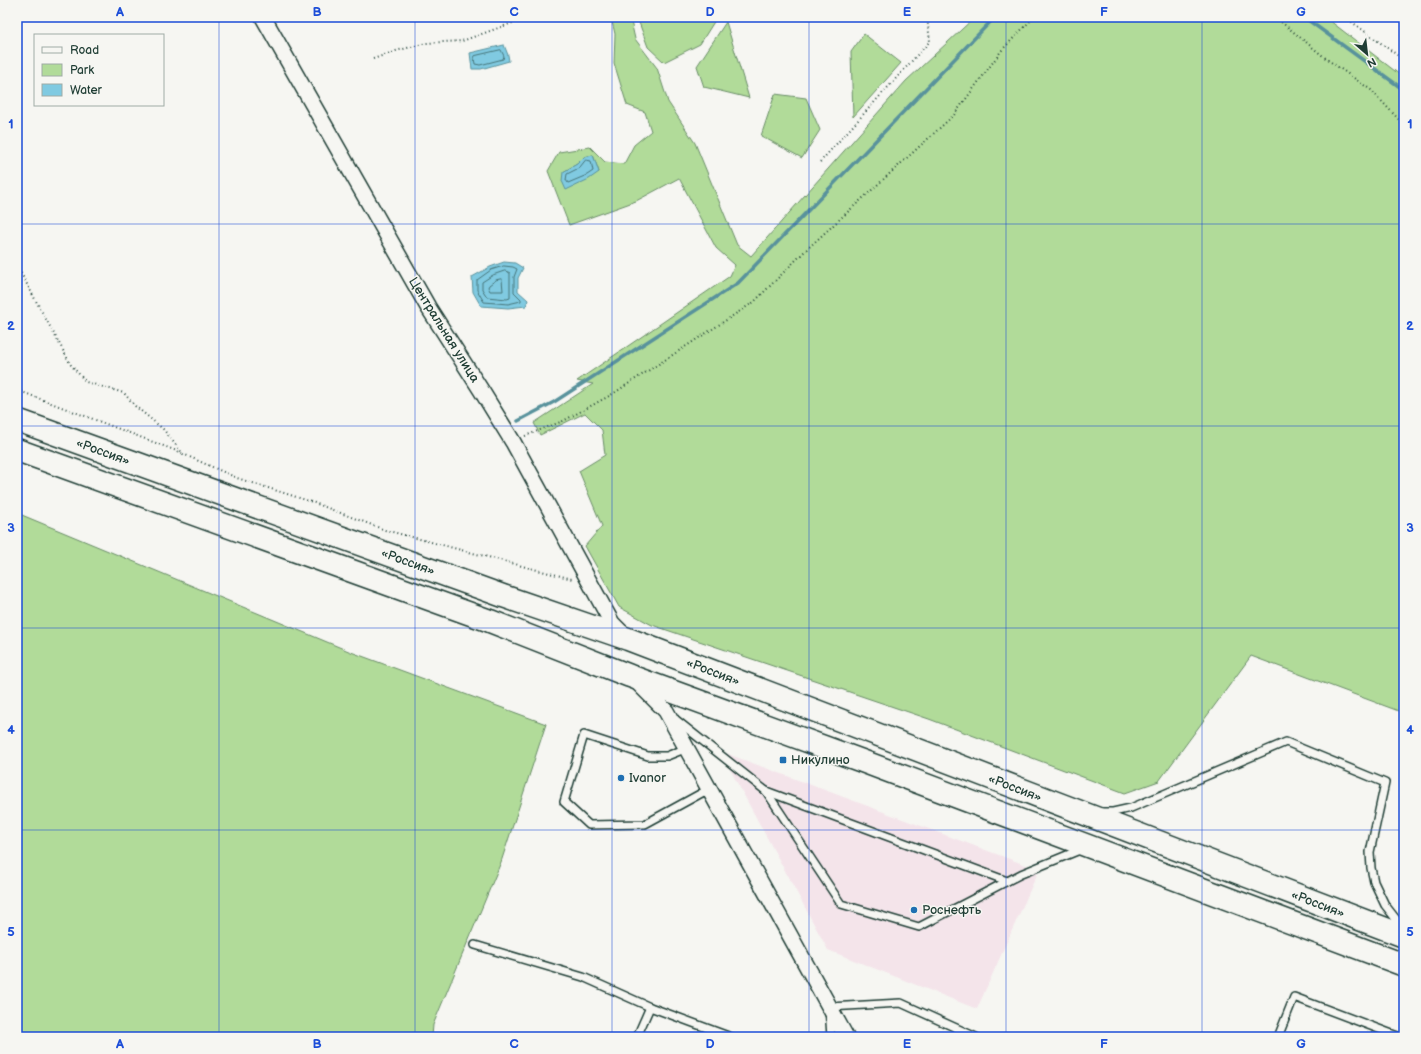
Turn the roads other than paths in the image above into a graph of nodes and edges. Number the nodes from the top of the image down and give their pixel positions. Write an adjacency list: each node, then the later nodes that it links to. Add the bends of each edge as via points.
1 (263, 17): 4 (street, Центральная улица, via 428,307 513,442 612,623)
2 (17, 420): 4 (highway, «Россия»)
3 (17, 450): 5 (highway, «Россия», via 490,621)
4 (628, 639): 10 (highway, «Россия»)
5 (630, 676): 6 (street); 11 (highway, «Россия»)
6 (666, 711): 7 (street); 9 (lane)
7 (687, 748): 8 (street); 8 (lane, via 667,756 648,756 584,735 564,802 590,825 645,824)
8 (709, 789): 18 (street)
9 (766, 790): 12 (lane); 12 (lane, via 841,904 919,927)
10 (1080, 812): 13 (lane, via 1113,812 1131,808 1286,742 1386,783 1370,852 1371,868 1374,882 1385,906); 14 (highway, «Россия»)
11 (1088, 847): 12 (lane); 16 (highway, «Россия»)
12 (1007, 881)
13 (1404, 926)
14 (1404, 936)
15 (475, 945): 17 (lane, via 583,977)
16 (1404, 965)
17 (650, 1007): 19 (lane); 20 (lane)
18 (829, 1007): 21 (lane); 22 (street); 23 (lane, via 901,1004)
19 (638, 1032)
20 (731, 1037)
21 (831, 1037)
22 (846, 1037)
23 (976, 1037)
24 (1278, 1037): 25 (lane, via 1294,997)
25 (1400, 1037)

